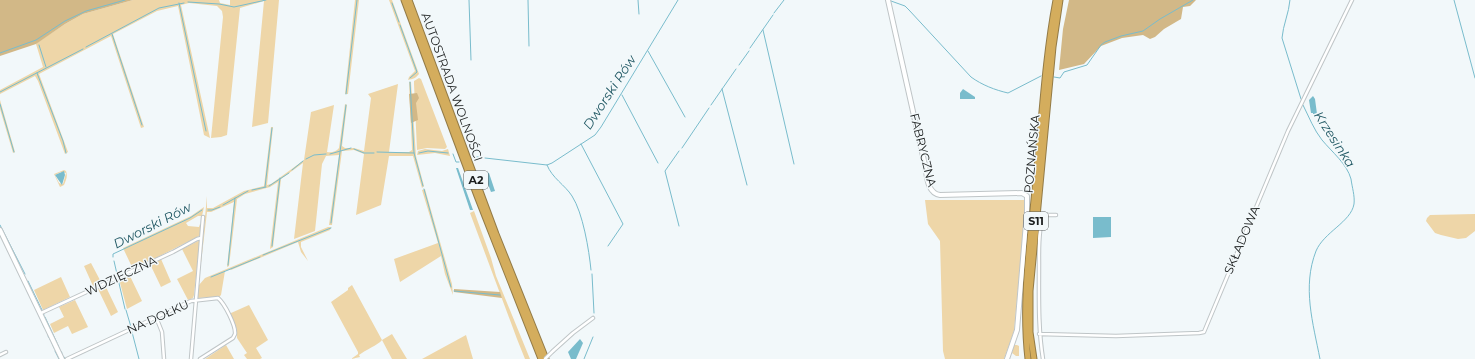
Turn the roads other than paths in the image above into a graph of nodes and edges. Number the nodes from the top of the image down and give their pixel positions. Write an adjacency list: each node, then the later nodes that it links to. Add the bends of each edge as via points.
1 (404, 0): 25 (highway, AUTOSTRADA WOLNOŚCI / A2)
2 (409, 0): 26 (highway, AUTOSTRADA WOLNOŚCI / A2)
3 (888, 0): 27 (street, FABRYCZNA, via 932,191 944,195 1022,193 1027,196 1016,334)
4 (1056, 0): 15 (highway, POZNAŃSKA / S11, via 1042,112 1025,309)
5 (1060, 0): 29 (highway, POZNAŃSKA / S11, via 1053,47 1032,266 1030,332)
6 (1352, 0): 16 (street, SKŁADOWA, via 1288,131 1205,330 1199,333 1123,336)
7 (1056, 215): 16 (street, via 1044,215 1042,219)
8 (204, 217): 10 (street)
9 (0, 230): 12 (street)
10 (201, 238): 11 (street); 12 (street, WDZIĘCZNA)
11 (196, 300): 13 (street, NA DOŁKU); 23 (street); 24 (street, NA DOŁKU, via 219,299 236,331 233,338)
12 (41, 313): 20 (street)
13 (156, 317): 21 (street, NA DOŁKU); 22 (street, via 162,332)
14 (594, 318): 26 (street, bridge)
15 (1026, 332): 17 (highway); 28 (highway, POZNAŃSKA / S11)
16 (1039, 334): 30 (street)
17 (1022, 345)
18 (6, 352): 19 (street)
19 (0, 354)
20 (62, 359)
21 (67, 359)
22 (164, 359)
23 (190, 359)
24 (200, 359)
25 (540, 359)
26 (545, 359)
27 (1007, 359)
28 (1028, 359)
29 (1034, 359)
30 (1043, 359)

